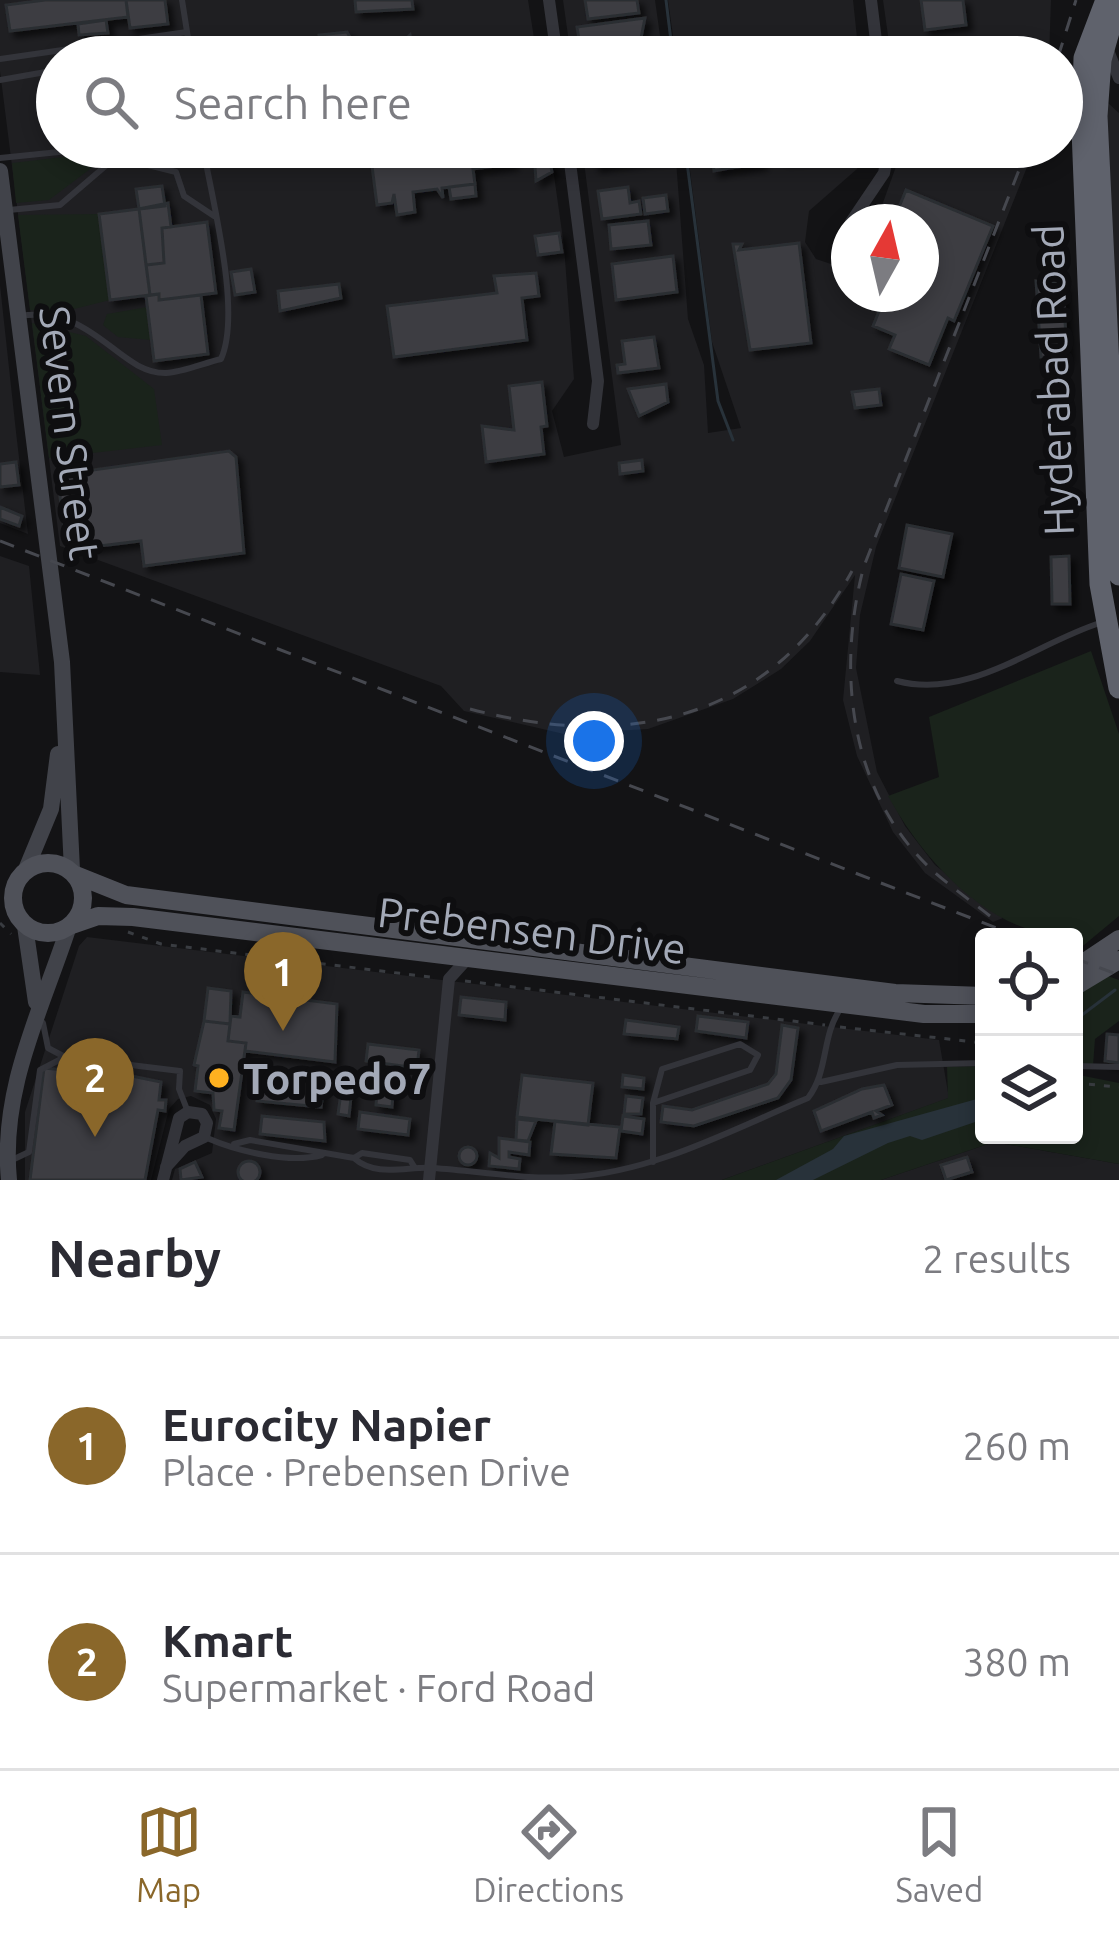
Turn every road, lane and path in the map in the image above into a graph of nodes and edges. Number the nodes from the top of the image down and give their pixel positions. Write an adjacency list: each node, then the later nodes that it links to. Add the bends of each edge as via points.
1 (182, 0): 7 (lane)
2 (549, 0): 11 (street)
3 (871, 0): 12 (street)
4 (1095, 0): 8 (highway)
5 (1106, 0): 8 (highway, Hyderabad Road)
6 (1118, 0): 8 (highway, Hyderabad Road)
7 (187, 32): 9 (lane); 10 (lane)
8 (1098, 34): 16 (street); 18 (highway, Hyderabad Road, via 1084,58); 19 (highway, Hyderabad Road)
9 (159, 36)
10 (188, 36)
11 (554, 36)
12 (875, 36)
13 (36, 54): 14 (lane)
14 (0, 59)
15 (36, 77): 17 (lane)
16 (1119, 78)
17 (0, 80)
18 (1083, 94)
19 (1108, 100): 34 (highway, Hyderabad Road)
20 (1083, 147): 35 (highway, Hyderabad Road)
21 (36, 154): 22 (lane)
22 (0, 158)
23 (103, 168): 30 (lane, via 60,205)
24 (168, 168): 31 (lane, via 184,196)
25 (206, 168): 31 (lane)
26 (571, 168): 33 (street, via 598,381)
27 (885, 168): 29 (street)
28 (0, 171): 30 (street, Severn Street)
29 (863, 204)
30 (5, 210): 32 (street, Severn Street)
31 (214, 216): 32 (lane, via 229,341 221,359 166,373 145,369 66,317)
32 (19, 316): 38 (street, Severn Street)
33 (593, 424)
34 (1119, 575)
35 (1111, 620): 36 (lane, via 1052,641 1015,665 922,686); 37 (highway, Hyderabad Road)
36 (897, 681)
37 (1119, 688)
38 (64, 705): 39 (street, Severn Street, via 51,808); 40 (street, Severn Street)
39 (25, 869): 40 (main road, via 48,861); 41 (main road); 46 (main road, via 15,897)
40 (74, 872): 44 (main road, via 81,897); 55 (main road, Prebensen Drive, via 126,896 895,994)
41 (0, 877)
42 (0, 909): 46 (main road)
43 (0, 923): 46 (path)
44 (70, 927): 46 (main road); 48 (main road, Prebensen Drive, via 98,916 133,916); 52 (street)
45 (119, 928): 53 (path, via 161,944)
46 (21, 931): 57 (street)
47 (1119, 939): 51 (main road)
48 (431, 953): 49 (main road, Prebensen Drive); 53 (street)
49 (468, 958): 53 (street); 56 (main road, Prebensen Drive)
50 (1119, 960): 54 (main road)
51 (1083, 962)
52 (52, 979): 57 (street); 62 (lane, via 43,1038)
53 (449, 979): 60 (path); 77 (street)
54 (1083, 982)
55 (975, 996)
56 (814, 1000): 58 (main road, Prebensen Drive); 60 (lane)
57 (36, 1002): 72 (street)
58 (844, 1004): 59 (main road, Prebensen Drive); 60 (lane)
59 (975, 1014)
60 (829, 1025): 61 (path); 66 (lane)
61 (975, 1042)
62 (65, 1057): 71 (lane, via 180,1071); 75 (lane, via 40,1070 29,1153)
63 (975, 1064): 66 (lane, via 897,1065)
64 (1083, 1066): 65 (lane)
65 (1119, 1067)
66 (821, 1082): 76 (lane, via 808,1098)
67 (1083, 1084): 68 (path)
68 (1119, 1087)
69 (0, 1088): 72 (street)
70 (653, 1103): 70 (lane, via 657,1077 670,1064 740,1044 758,1055 750,1070); 76 (lane)
71 (188, 1112): 73 (street); 74 (street, via 205,1118)
72 (6, 1127): 75 (street)
73 (176, 1128): 74 (street, via 181,1138); 78 (street)
74 (200, 1140): 77 (lane, via 310,1146 362,1166); 78 (street)
75 (7, 1160): 79 (street)
76 (653, 1162): 77 (lane, via 574,1177)
77 (424, 1172)
78 (165, 1173)
79 (9, 1180)

